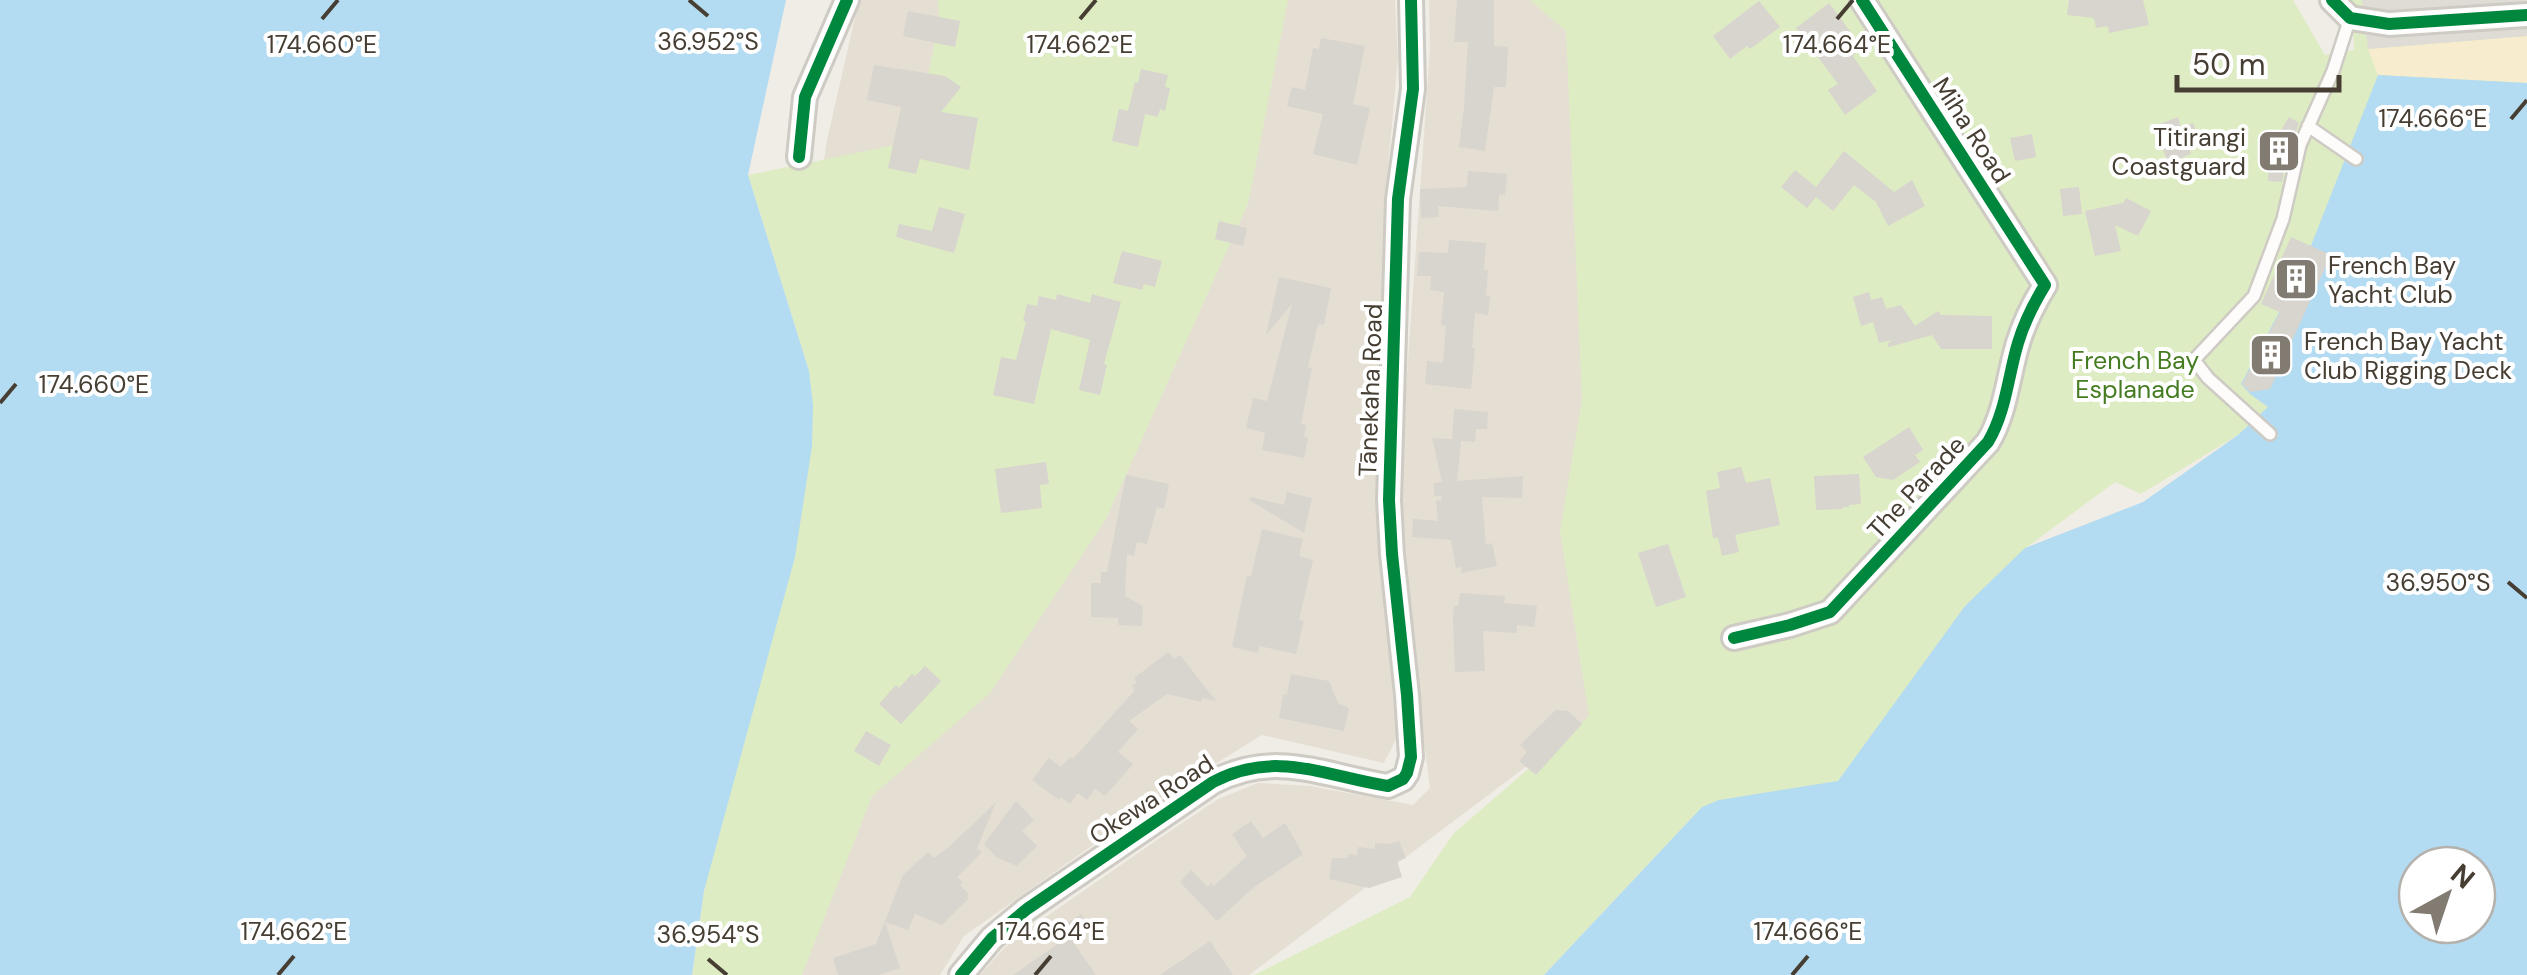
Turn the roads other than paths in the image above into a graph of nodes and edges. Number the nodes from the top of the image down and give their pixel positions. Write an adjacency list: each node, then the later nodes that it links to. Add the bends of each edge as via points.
1 (847, 0): 8 (street, via 805,97)
2 (1411, 0): 13 (street, Tānekaha Road, via 1414,88 1398,199 1389,500 1411,757)
3 (1862, 0): 10 (street, Miha Road)
4 (2332, 0): 6 (street)
5 (2527, 15): 6 (street, via 2389,24)
6 (2350, 18): 7 (lane)
7 (2308, 126): 9 (lane); 11 (lane, via 2254,296 2194,360)
8 (799, 158)
9 (2356, 159)
10 (2045, 285): 12 (street, The Parade, via 2018,342 1988,442 1830,612)
11 (2270, 434)
12 (1734, 638)
13 (1403, 778): 14 (street, Okewa Road, via 1388,786 1286,764 1229,774 1027,909)
14 (961, 975)

